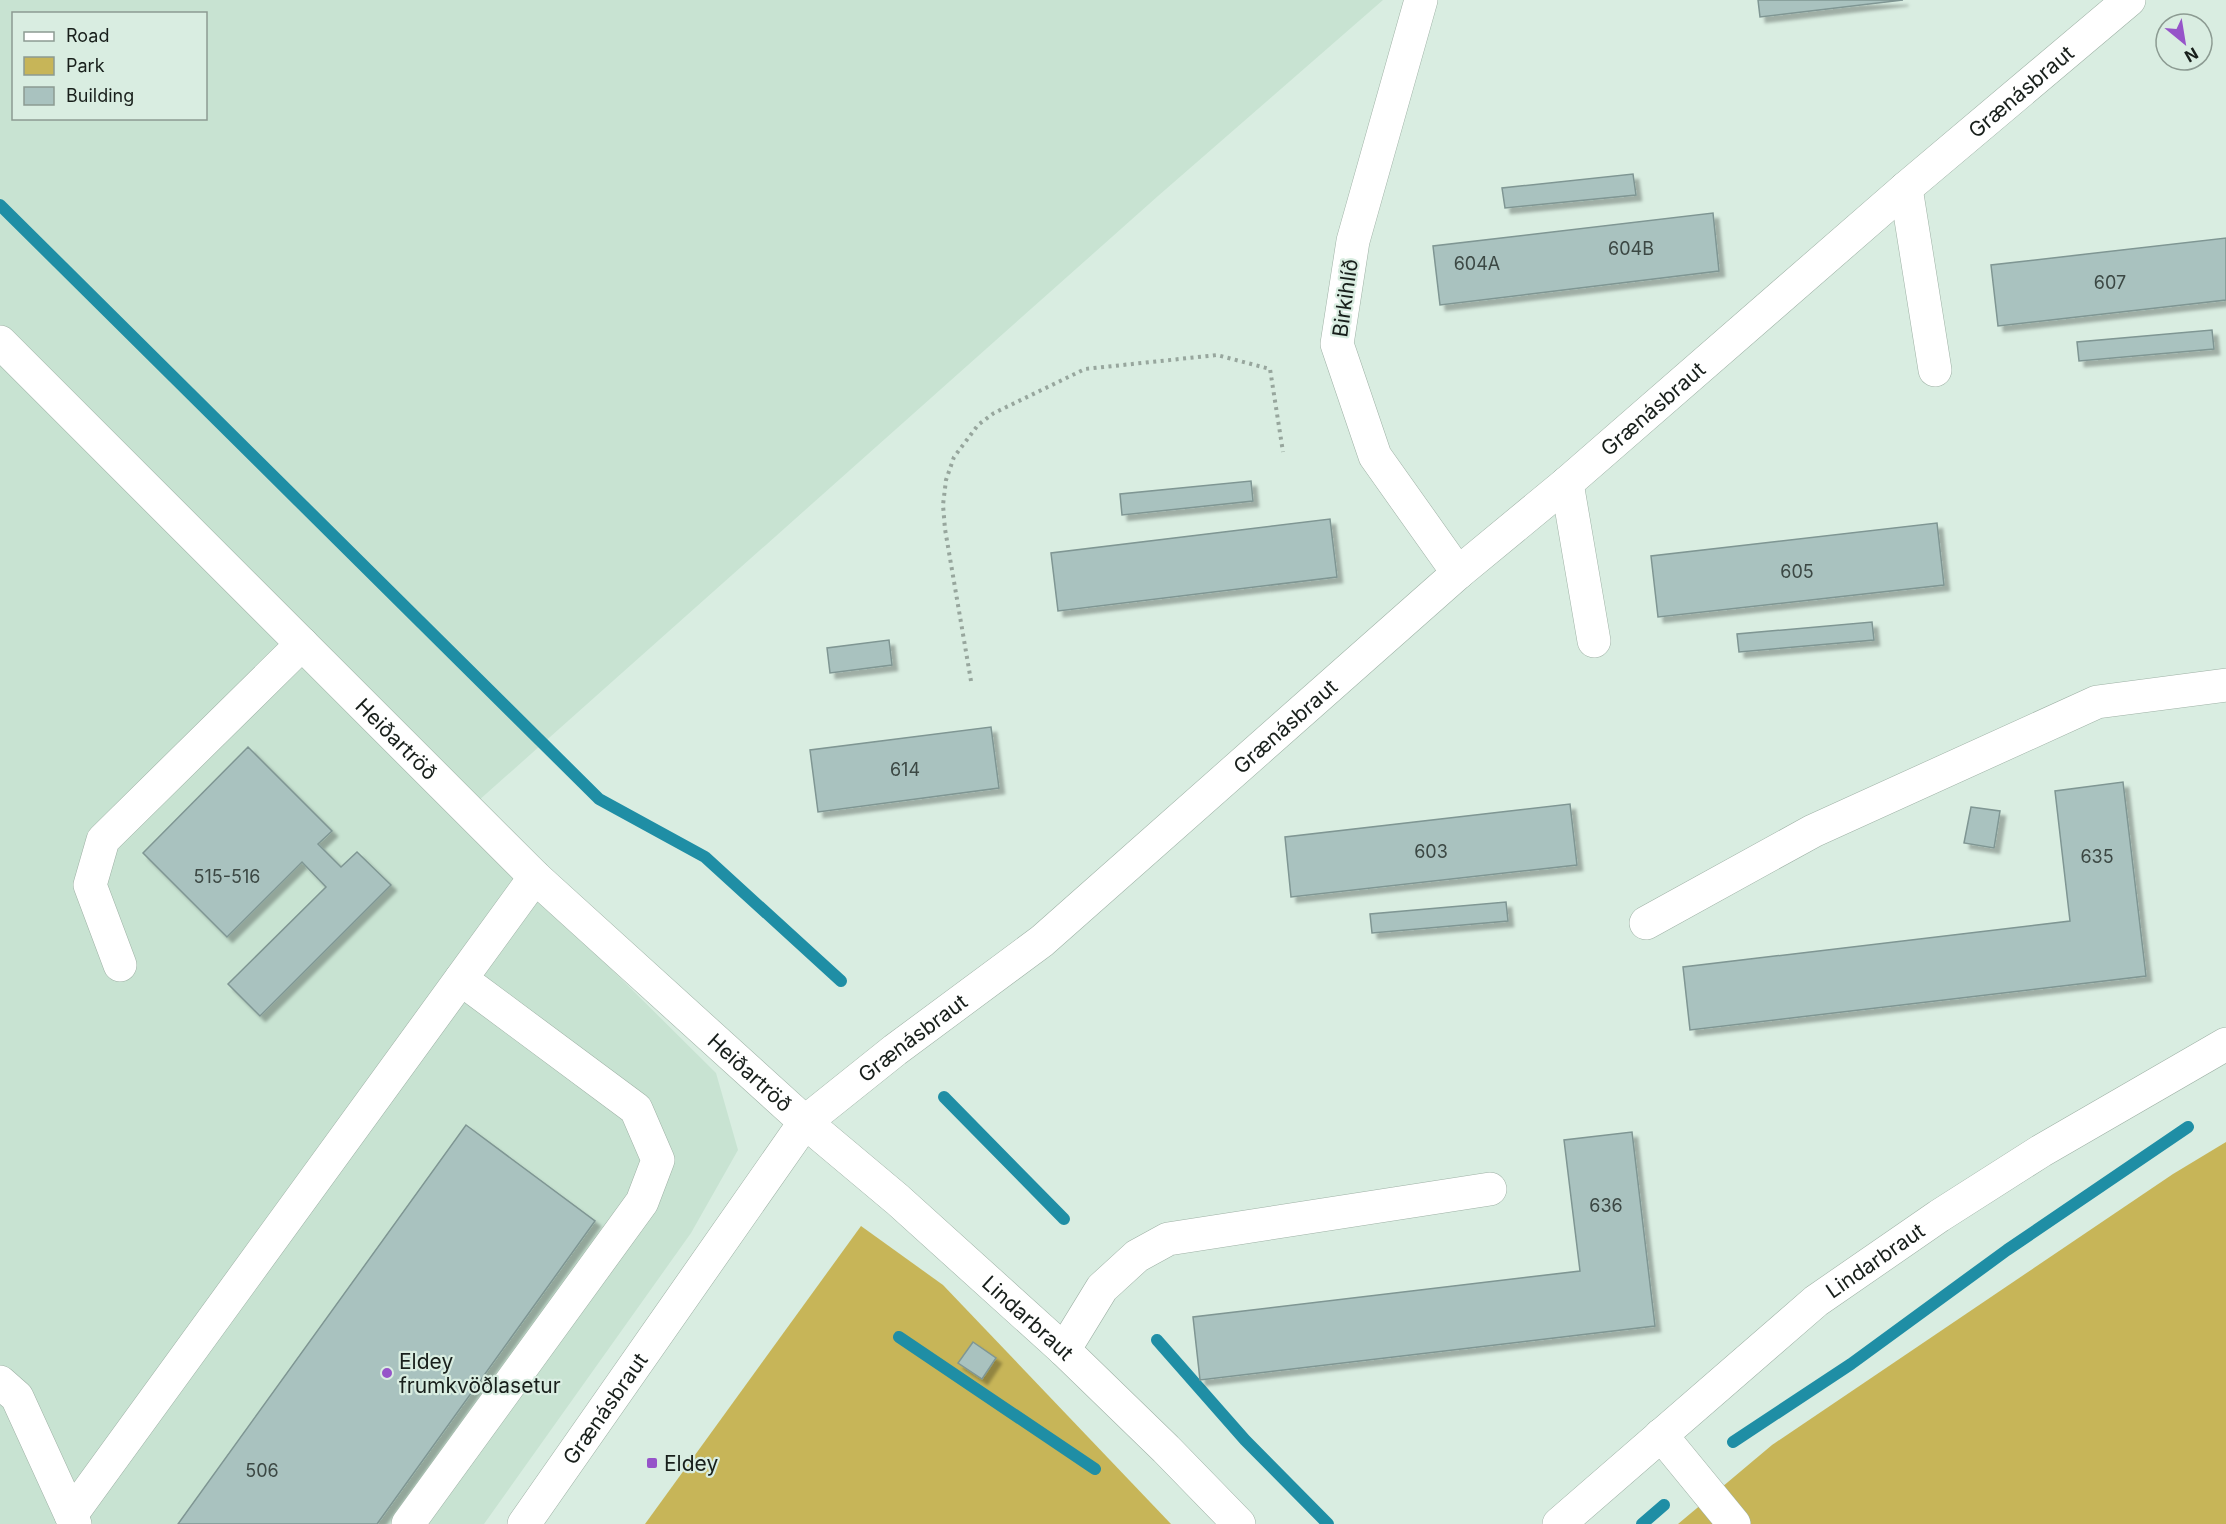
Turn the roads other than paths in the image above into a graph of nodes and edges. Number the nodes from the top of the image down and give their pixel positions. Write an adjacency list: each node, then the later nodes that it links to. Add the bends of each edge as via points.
1 (1421, 0): 7 (street, Birkihlíð, via 1353,241 1337,344 1375,456)
2 (2129, 0): 3 (street, Grænásbraut)
3 (1906, 188): 5 (street); 6 (street, Grænásbraut)
4 (0, 342): 9 (street, Heiðartröð)
5 (1935, 369)
6 (1567, 483): 7 (street, Grænásbraut); 8 (street)
7 (1458, 573): 16 (street, Grænásbraut, via 1042,941)
8 (1594, 641)
9 (302, 644): 11 (street, Heiðartröð); 13 (street, via 103,840 90,885)
10 (2226, 685): 12 (street, via 2097,702 1813,831)
11 (535, 877): 14 (street); 16 (street, Heiðartröð)
12 (1647, 923)
13 (120, 965)
14 (461, 979): 21 (street); 22 (street, via 636,1109 658,1160 642,1202)
15 (2226, 1044): 20 (street, Lindarbraut, via 1938,1216 1816,1301)
16 (805, 1122): 18 (street, Lindarbraut); 23 (street, Grænásbraut)
17 (1490, 1189): 18 (street, via 1168,1239 1137,1257 1102,1288)
18 (1064, 1350): 24 (street, Lindarbraut)
19 (0, 1382): 21 (street, via 17,1397)
20 (1661, 1435): 25 (street, Lindarbraut); 26 (street)
21 (73, 1519)
22 (408, 1524)
23 (525, 1524)
24 (1239, 1524)
25 (1559, 1524)
26 (1734, 1524)

